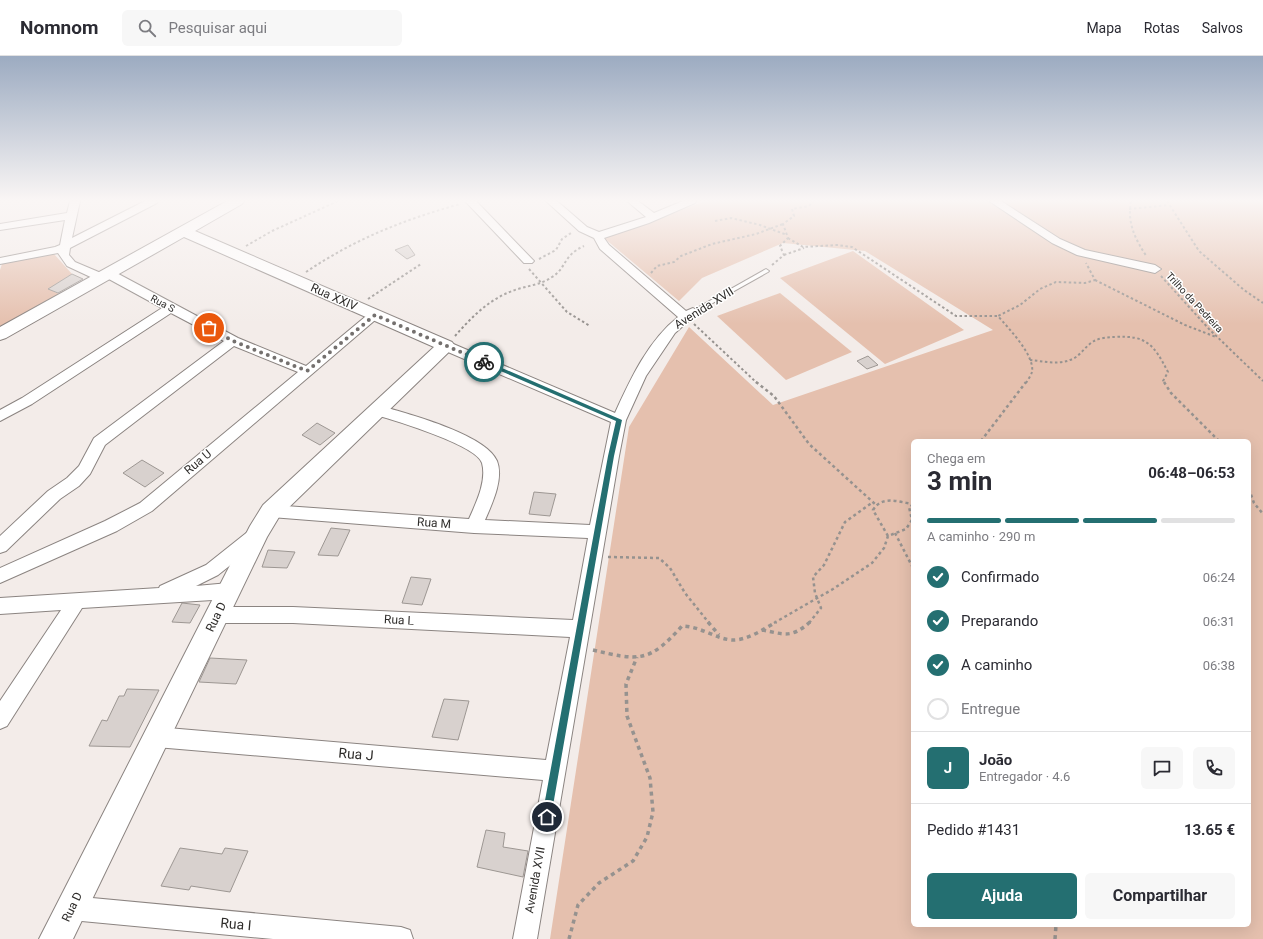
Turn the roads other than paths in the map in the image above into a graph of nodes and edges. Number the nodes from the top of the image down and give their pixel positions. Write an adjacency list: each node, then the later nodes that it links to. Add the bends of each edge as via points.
1 (64, 242): 8 (street)
2 (74, 242): 8 (street)
3 (162, 242): 13 (street)
4 (207, 242): 16 (street, Rua XXIV)
5 (510, 242): 10 (street)
6 (601, 242): 15 (street, via 647,283)
7 (1059, 242): 11 (street, via 1088,255)
8 (63, 248): 9 (street); 13 (street, Rua S, via 63,254 72,264)
9 (0, 261)
10 (528, 261)
11 (1155, 269)
12 (766, 271): 15 (lane, Avenida XVII)
13 (104, 275): 14 (street, Rua S); 17 (street)
14 (172, 308): 18 (street, Rua S); 22 (street)
15 (690, 314): 23 (street, Avenida XVII, via 670,330 639,375)
16 (375, 315): 19 (street, Rua XXIV); 20 (street, Rua U)
17 (0, 334)
18 (233, 341): 20 (street, Rua S); 28 (street, via 99,442 85,470 54,495)
19 (446, 346): 21 (street, Rua D); 23 (street, Rua XXIV)
20 (307, 371): 29 (street, Rua U, via 146,506 111,526)
21 (377, 410): 24 (street, Rua D); 25 (street, via 428,425 482,451 490,460 490,476 485,498)
22 (0, 416)
23 (619, 420): 26 (street, Avenida XVII)
24 (271, 511): 25 (street, Rua M); 27 (street, Rua D)
25 (474, 526): 26 (street, Rua M)
26 (598, 532): 35 (street, Avenida XVII)
27 (258, 533): 30 (street, Rua D); 31 (street, via 212,570 178,587)
28 (0, 546)
29 (0, 576)
30 (229, 591): 31 (street); 34 (street, Rua D)
31 (149, 596): 32 (street)
32 (78, 600): 33 (street); 36 (street)
33 (0, 606)
34 (217, 615): 35 (street, Rua L, via 293,615); 37 (street, Rua D)
35 (579, 638): 38 (street, Avenida XVII)
36 (0, 719)
37 (156, 737): 38 (street, Rua J); 39 (street, Rua D)
38 (555, 771): 42 (street, Avenida XVII)
39 (71, 908): 40 (street, Rua D); 41 (street, Rua I)
40 (56, 939)
41 (401, 939)
42 (524, 939)

